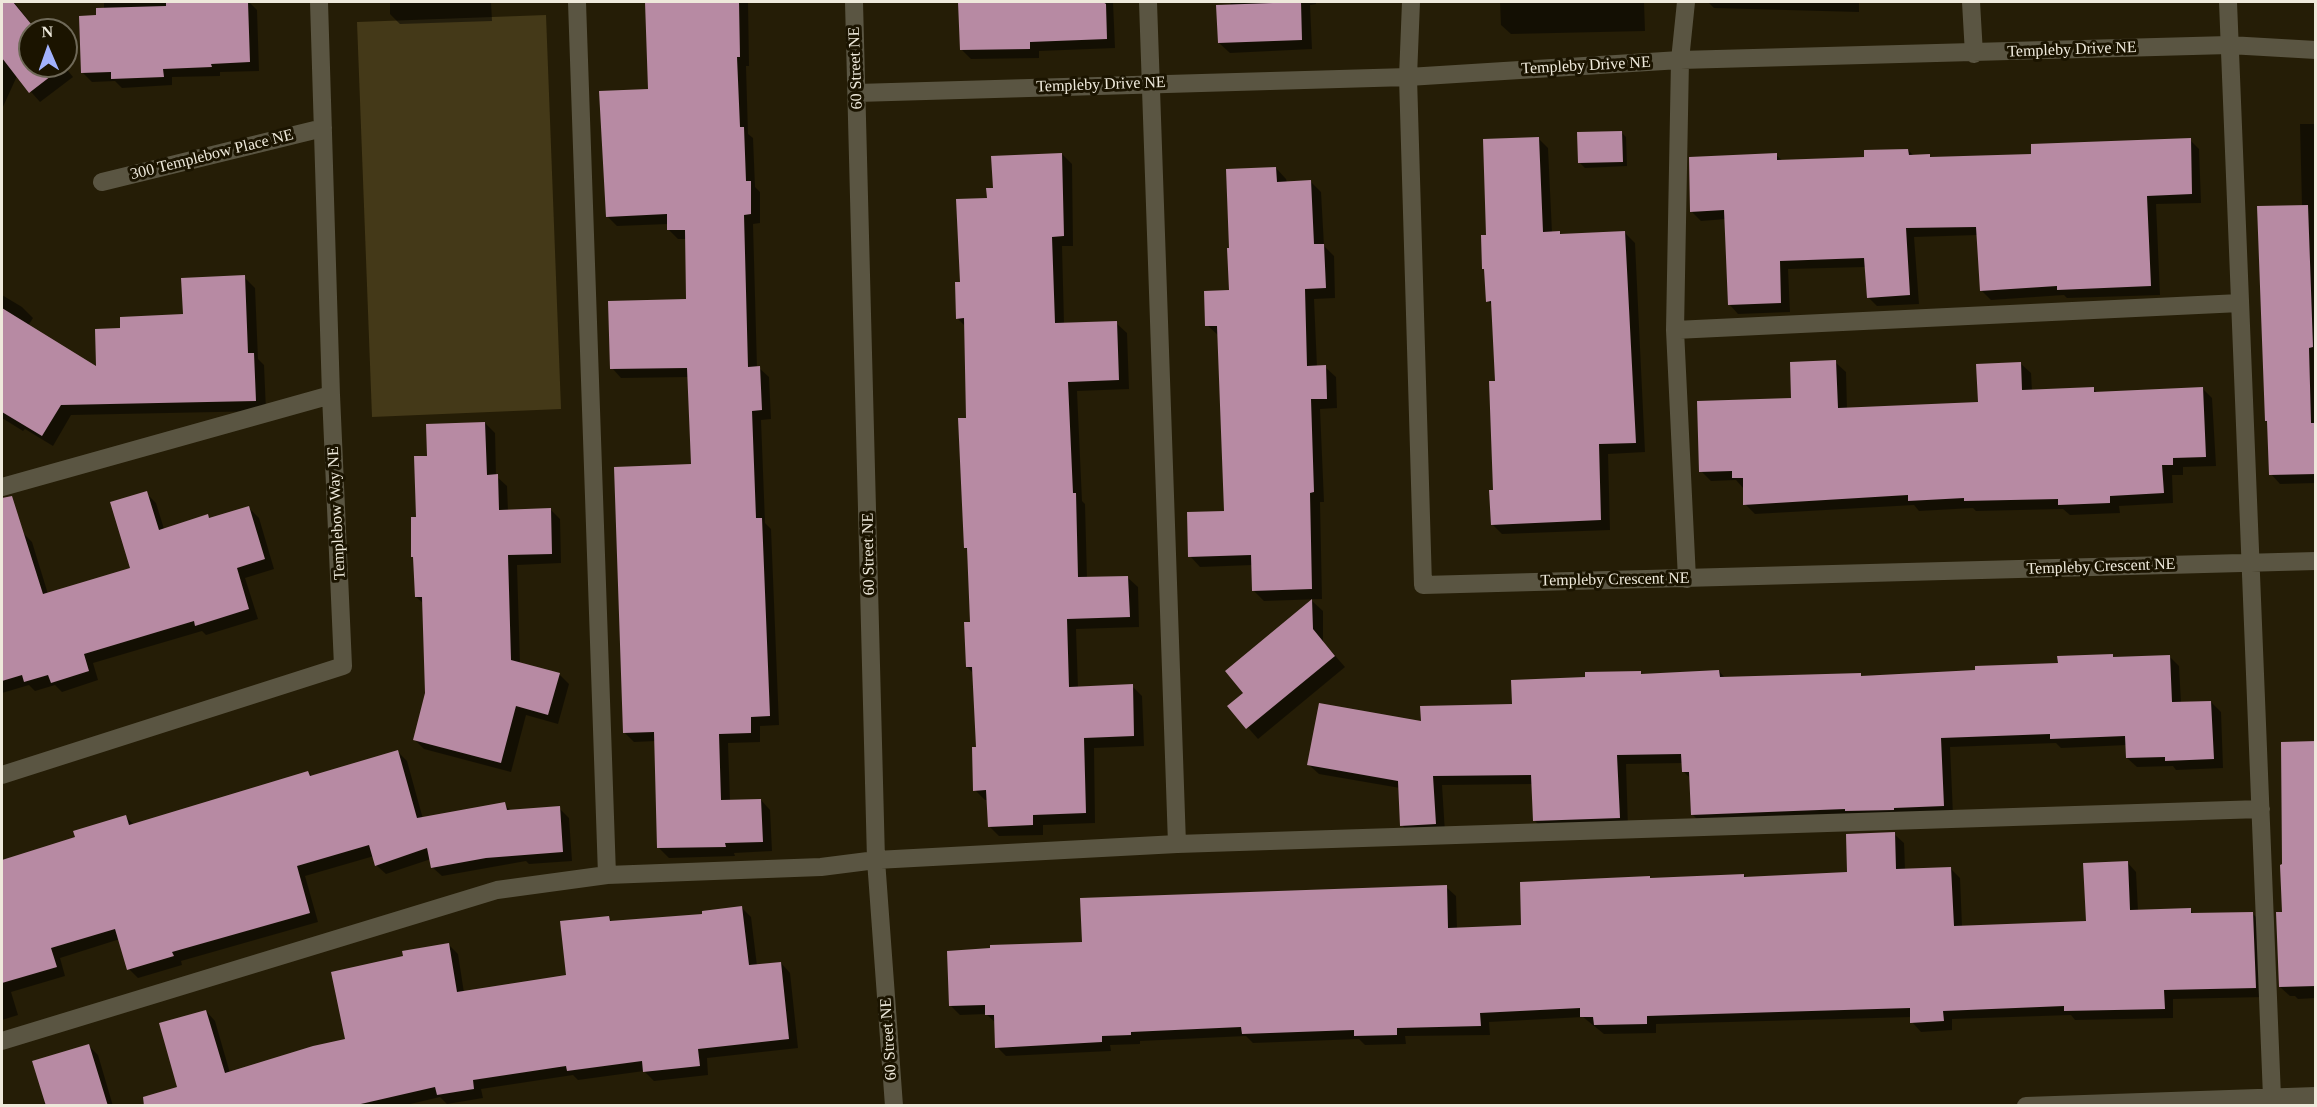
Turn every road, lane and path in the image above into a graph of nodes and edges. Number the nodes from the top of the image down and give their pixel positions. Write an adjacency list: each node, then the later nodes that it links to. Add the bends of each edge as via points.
1 (319, 2): 16 (street, Templebow Way NE)
2 (578, 2): 29 (street)
3 (854, 2): 15 (street, 60 Street NE)
4 (1148, 2): 14 (street)
5 (1412, 2): 13 (street)
6 (1686, 2): 12 (street)
7 (1971, 2): 11 (street)
8 (2228, 2): 9 (street)
9 (2229, 45): 10 (street, Templeby Drive NE); 11 (street, Templeby Drive NE); 18 (street)
10 (2316, 50)
11 (1974, 54): 12 (street, Templeby Drive NE)
12 (1680, 60): 13 (street, Templeby Drive NE); 19 (street)
13 (1408, 77): 14 (street, Templeby Drive NE); 24 (street, Templeby Crescent NE, via 1423,585)
14 (1150, 84): 15 (street, Templeby Drive NE); 27 (street)
15 (857, 93): 28 (street, 60 Street NE)
16 (323, 128): 17 (street, 300 Templebow Place NE); 20 (street, Templebow Way NE)
17 (102, 182)
18 (2240, 303): 19 (street); 23 (street)
19 (1675, 330): 24 (street)
20 (332, 395): 21 (street); 25 (street, Templebow Way NE, via 343,666)
21 (2, 487)
22 (2316, 561): 23 (street, Templeby Crescent NE)
23 (2250, 562): 24 (street, Templeby Crescent NE); 26 (street)
24 (1687, 579)
25 (2, 775)
26 (2261, 808): 27 (street); 32 (street)
27 (1177, 844): 28 (street)
28 (876, 860): 29 (street, via 821,867); 33 (street, 60 Street NE)
29 (607, 875): 30 (street, via 497,890)
30 (2, 1041)
31 (2316, 1096): 32 (street)
32 (2272, 1097): 34 (street)
33 (894, 1106)
34 (2025, 1106)

